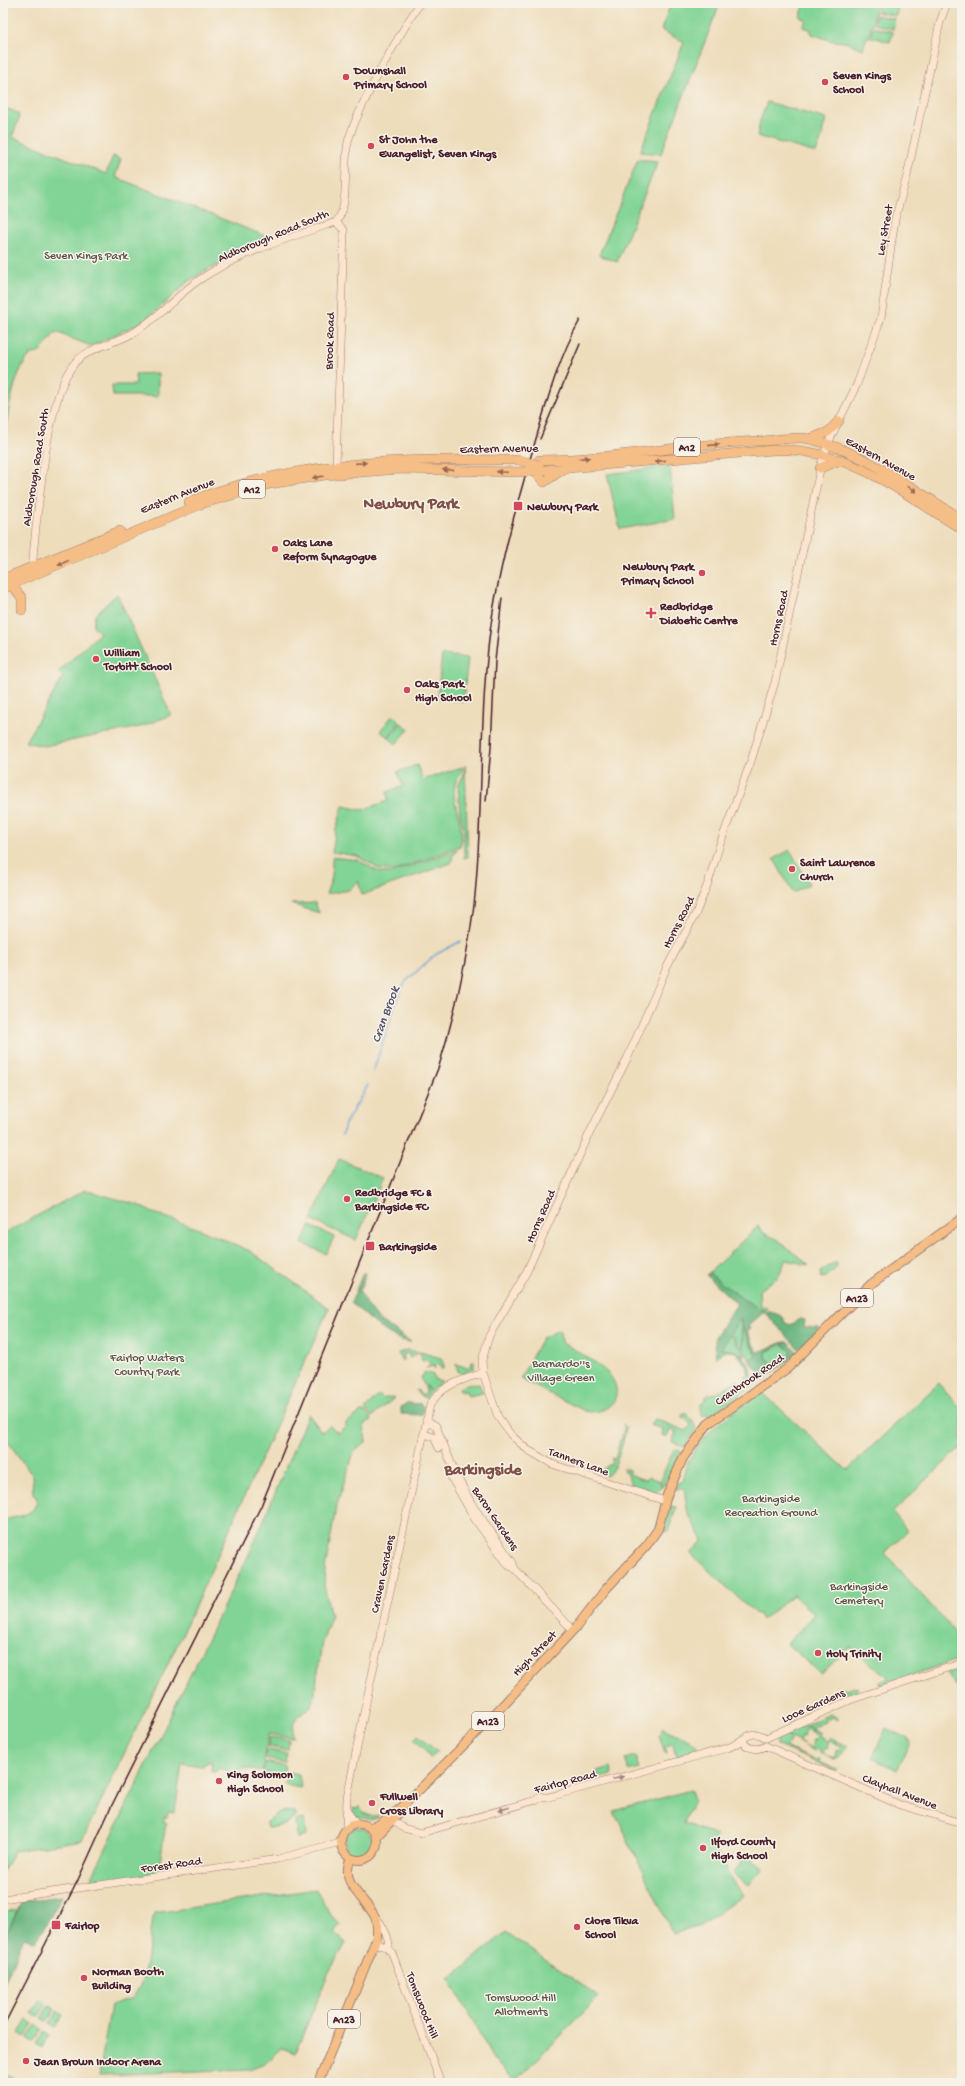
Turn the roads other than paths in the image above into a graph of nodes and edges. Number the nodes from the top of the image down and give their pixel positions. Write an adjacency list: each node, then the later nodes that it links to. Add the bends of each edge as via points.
1 (420, 3): 3 (street, Aldborough Road South, via 384,60 353,127 347,151 341,215)
2 (948, 3): 4 (street, Ley Street, via 939,28 907,176 895,219 881,318 858,384)
3 (336, 222): 12 (street, Brook Road, via 344,230); 19 (street, Aldborough Road South, via 261,249 201,279 144,326 128,336 86,354 74,364 55,406 41,485)
4 (839, 421): 5 (highway, via 828,432); 7 (street, Ley Street)
5 (810, 439): 6 (highway, Eastern Avenue / A12); 7 (highway, Eastern Avenue / A12)
6 (766, 441): 8 (highway, via 818,447); 13 (highway, Eastern Avenue / A12, one-way to 6, via 578,458)
7 (828, 444): 8 (street, Ley Street); 16 (highway, via 831,451 855,461); 17 (highway, Eastern Avenue / A12, one-way to 17, via 872,464)
8 (824, 454): 10 (highway, Eastern Avenue / A12); 13 (highway, Eastern Avenue / A12, one-way to 13, via 777,450 562,470 544,482); 14 (street, Horns Road)
9 (494, 460): 11 (highway, Eastern Avenue / A12); 13 (highway, Eastern Avenue / A12, bridge, via 518,460); 15 (highway)
10 (841, 460): 14 (highway); 16 (highway, Eastern Avenue / A12)
11 (468, 461): 12 (highway, Eastern Avenue / A12, one-way to 11, via 400,460); 15 (highway)
12 (336, 465): 19 (highway, Eastern Avenue / A12, via 269,476 213,492)
13 (539, 467): 15 (highway, Eastern Avenue / A12, one-way to 15, bridge, via 518,472)
14 (820, 468): 23 (street, Horns Road, via 774,686 752,761 720,844 708,884 526,1273 489,1336 483,1355)
15 (487, 469): 19 (highway, Eastern Avenue / A12, one-way to 19, via 400,469 325,475 270,484 201,504)
16 (870, 473): 18 (highway, Eastern Avenue / A12)
17 (962, 519)
18 (962, 530)
19 (33, 571): 20 (highway, A12)
20 (5, 585): 21 (highway, A12, via 14,588 22,598)
21 (22, 610)
22 (962, 1218): 26 (main road, Cranbrook Road / A123, via 871,1284 788,1368 708,1424 683,1458)
23 (483, 1373): 24 (street, Craven Gardens, via 440,1391 430,1405); 26 (street, Tanners Lane, via 498,1417 516,1440 535,1456 568,1470)
24 (426, 1420): 25 (street, Craven Gardens); 27 (street, Baron Gardens, via 436,1426 456,1477)
25 (424, 1434): 27 (street, Baron Gardens, via 436,1440 445,1464 468,1508 509,1566); 33 (street, Craven Gardens, via 363,1717 347,1798)
26 (665, 1501): 28 (main road, High Street / A123, via 655,1534)
27 (514, 1568): 28 (street, Baron Gardens)
28 (572, 1631): 32 (main road, High Street / A123, via 491,1718)
29 (962, 1663): 31 (street, Looe Gardens, via 835,1706)
30 (743, 1739): 31 (street, Fairlop Road, via 751,1734 760,1735); 31 (street, via 747,1747 760,1748); 34 (street, Fairlop Road, via 727,1748 545,1798 540,1796 536,1800 421,1833 403,1828)
31 (766, 1742): 36 (street, Clayhall Avenue, via 830,1775 905,1807)
32 (401, 1808): 34 (main road, High Street / A123); 37 (main road, High Street / A123, via 378,1825)
33 (347, 1811): 35 (street); 38 (street, Craven Gardens)
34 (393, 1820): 39 (main road, High Street / A123)
35 (356, 1824): 37 (main road); 38 (main road)
36 (962, 1824)
37 (370, 1827): 39 (main road)
38 (346, 1829): 40 (main road)
39 (376, 1837): 41 (main road, A123, via 376,1846 371,1855 362,1860)
40 (340, 1842): 41 (main road, via 344,1852); 42 (street, Forest Road, via 278,1859)
41 (351, 1858): 43 (main road, via 346,1872 348,1878 360,1899)
42 (3, 1899)
43 (375, 1916): 44 (main road, A123); 45 (street, Tomswood Hill, via 382,1924 390,1944)
44 (375, 1943): 45 (street); 46 (main road, A123)
45 (389, 1950): 47 (street, Tomswood Hill)
46 (318, 2083)
47 (441, 2083)

